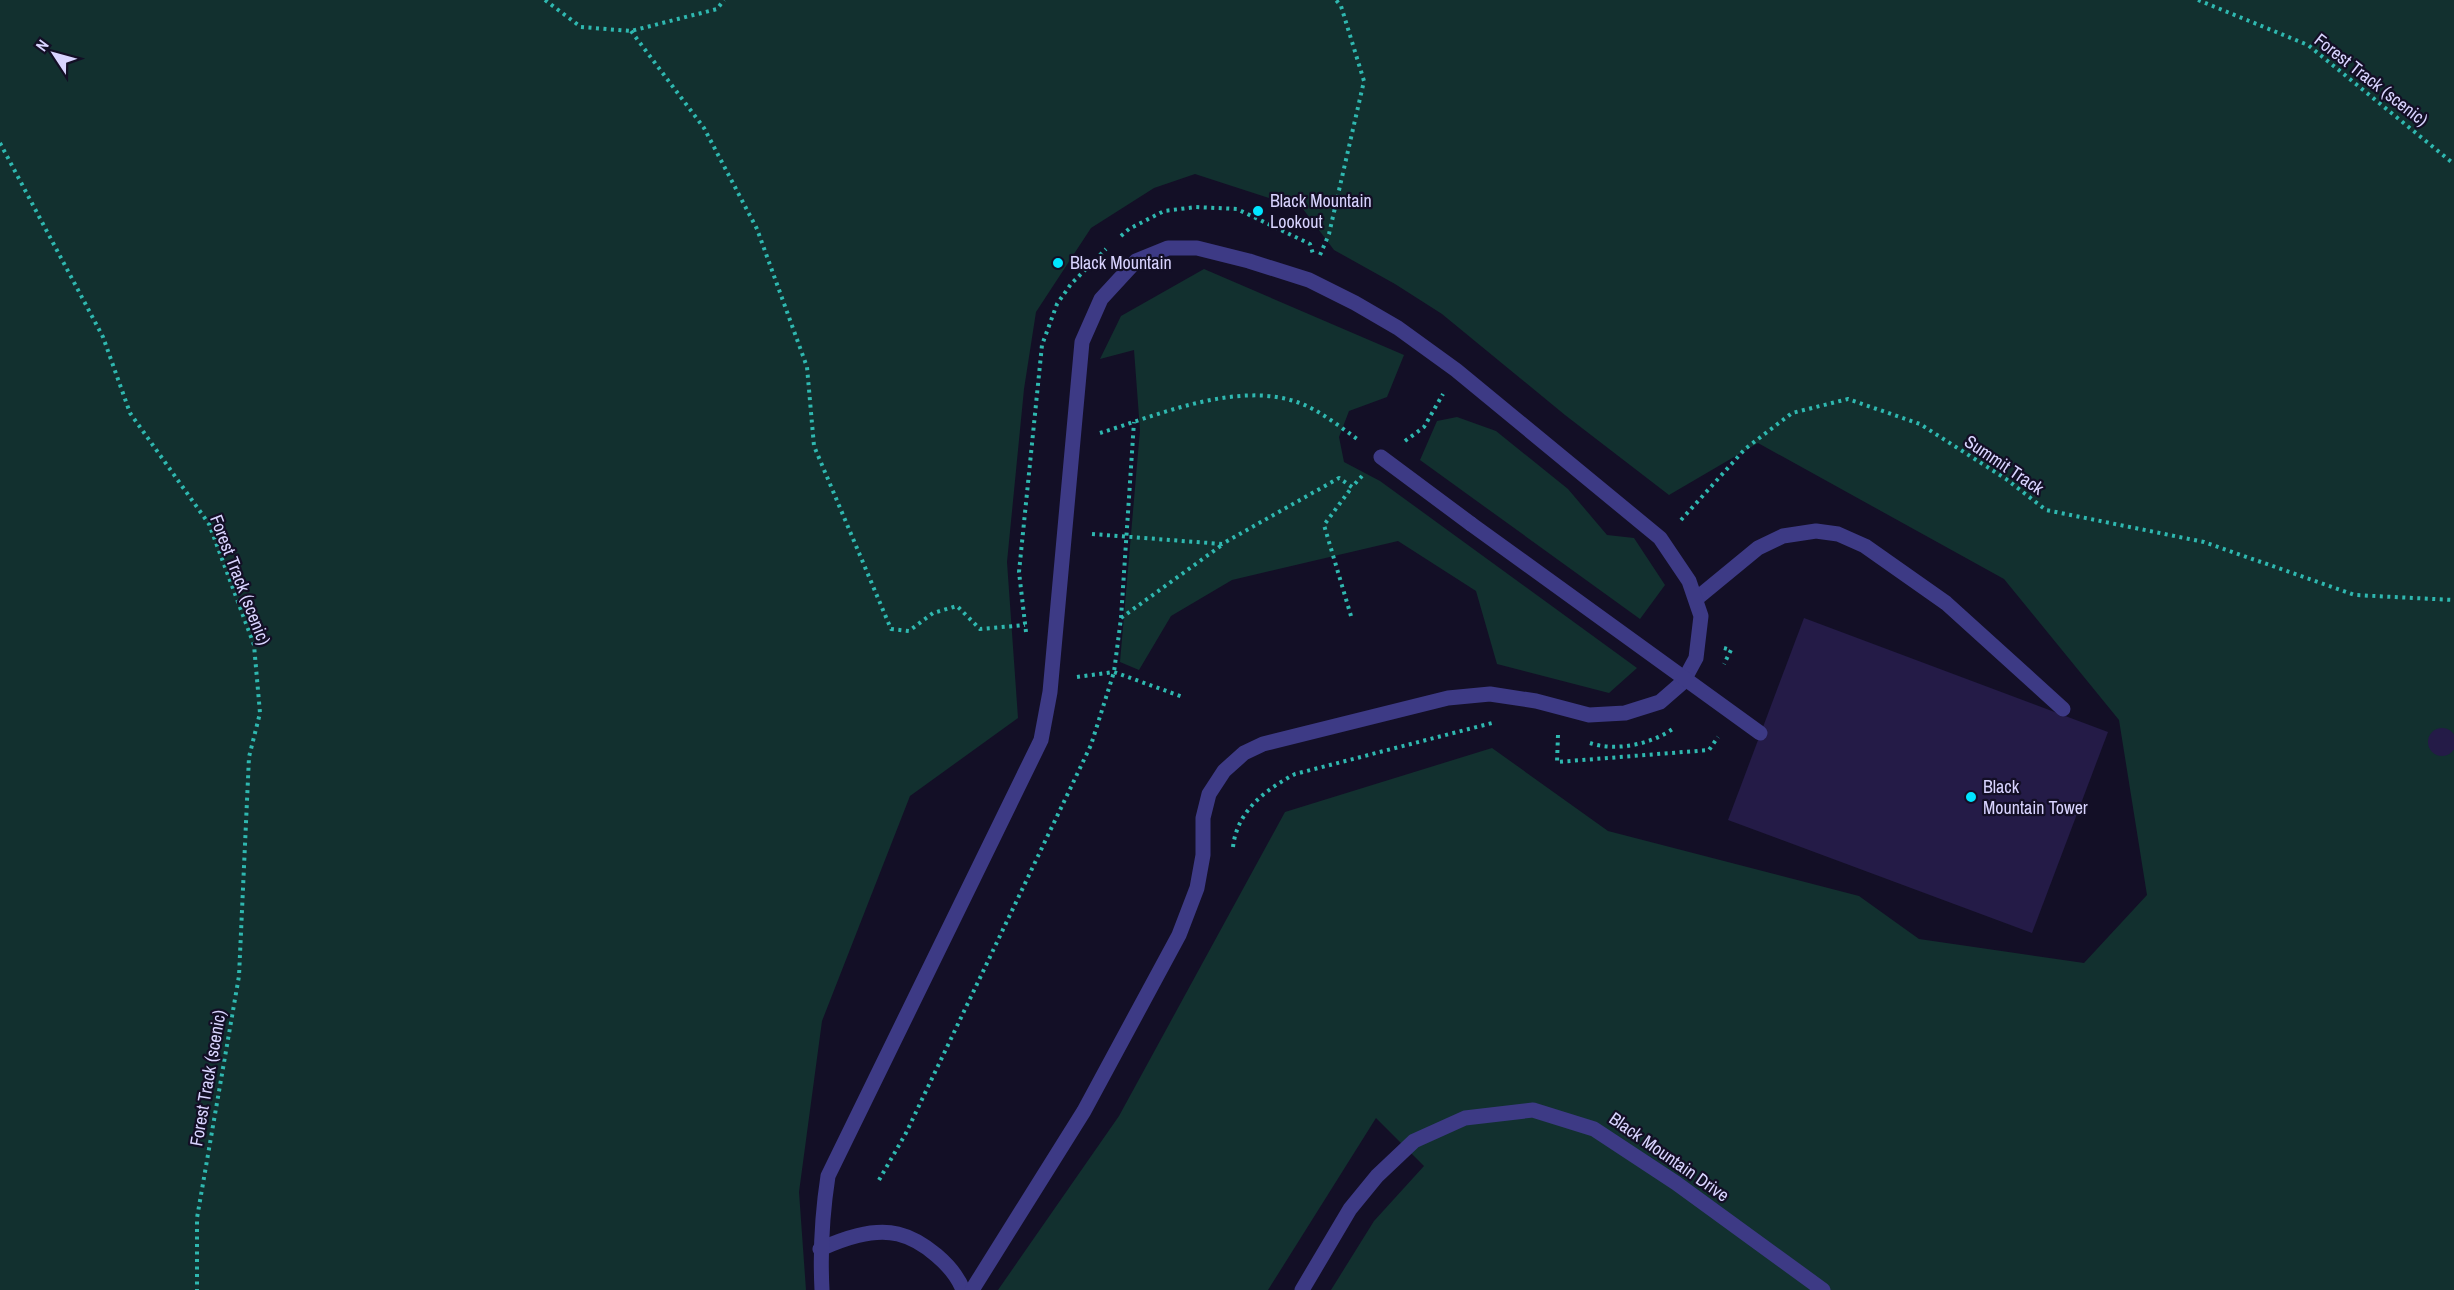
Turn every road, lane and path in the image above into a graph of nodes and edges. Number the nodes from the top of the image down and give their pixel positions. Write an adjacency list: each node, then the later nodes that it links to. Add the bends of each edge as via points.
1 (546, 0): 5 (path, via 581,27)
2 (724, 0): 5 (path, via 717,9)
3 (1336, 0): 10 (path, via 1364,81 1329,234)
4 (2198, 0): 7 (path, Forest Track (scenic), via 2308,45)
5 (631, 31): 24 (path, via 704,128 757,229 807,368 814,446 891,628 909,631 933,613 957,606 980,629)
6 (0, 143): 40 (path, Forest Track (scenic), via 103,337 130,413 209,524 254,645 260,713 249,757 239,976 197,1218)
7 (2454, 164)
8 (1283, 232): 9 (path)
9 (1310, 244)
10 (1309, 280): 11 (street, via 1398,328); 13 (street, via 1197,248 1168,248 1136,261 1101,299 1082,342)
11 (1456, 370): 14 (path, via 1424,428); 18 (street)
12 (1134, 422): 13 (path); 14 (path, via 1208,400 1260,394 1297,402 1328,418); 17 (path)
13 (1073, 441): 16 (street)
14 (1381, 457): 15 (path); 31 (street, bridge)
15 (1352, 487): 19 (path, via 1339,478); 22 (path, via 1324,525)
16 (1065, 532): 17 (path); 38 (street, via 1050,692 1041,740 828,1176)
17 (1126, 537): 19 (path); 23 (path)
18 (1660, 538): 20 (street, via 1689,581); 21 (path, Summit Track, via 1745,449 1792,413 1848,399 1920,424 2006,479 2046,510 2205,542 2355,595)
19 (1222, 544): 23 (path)
20 (1696, 599): 25 (street, via 1701,616); 27 (street, via 1758,548 1783,536 1816,531 1838,534 1864,546 1946,603)
21 (2454, 600)
22 (1351, 616)
23 (1121, 618): 37 (path, via 1114,672 1090,745 906,1133)
24 (1025, 625)
25 (1698, 641): 26 (path, via 1731,650); 42 (street, via 1696,658 1683,682 1660,702 1625,714 1589,715 1490,693 1448,698 1263,744 1244,753 1224,771 1209,794 1197,888 1179,935 1084,1111)
26 (1721, 669)
27 (2063, 709)
28 (1501, 721): 36 (path, via 1295,774 1267,789 1248,811)
29 (1682, 721): 33 (path, via 1664,735 1632,745 1602,747)
30 (1547, 731): 32 (path)
31 (1760, 733)
32 (1569, 737)
33 (1580, 740)
34 (1709, 750): 35 (path)
35 (1557, 762)
36 (1232, 849)
37 (879, 1180)
38 (820, 1249): 39 (street); 41 (street, via 848,1237 897,1233 936,1253)
39 (825, 1287)
40 (197, 1290)
41 (963, 1290)
42 (972, 1290)
43 (1302, 1290): 44 (street, Black Mountain Drive, via 1350,1209 1414,1141 1465,1118 1533,1110 1594,1129)
44 (1823, 1290)

